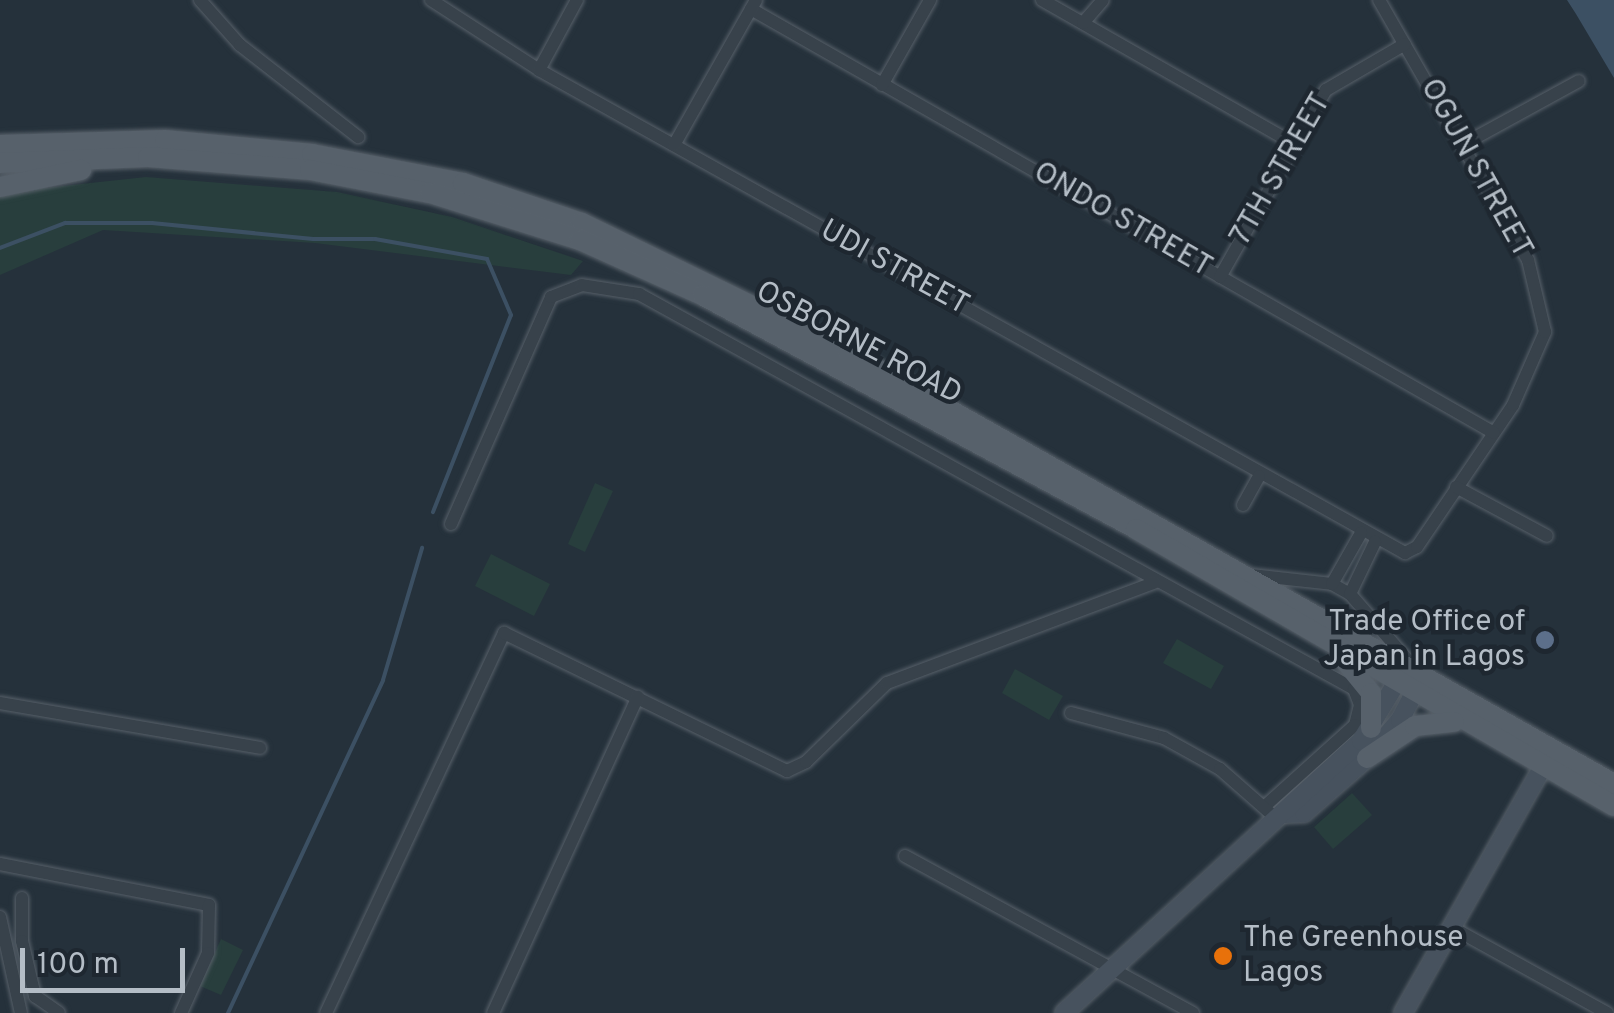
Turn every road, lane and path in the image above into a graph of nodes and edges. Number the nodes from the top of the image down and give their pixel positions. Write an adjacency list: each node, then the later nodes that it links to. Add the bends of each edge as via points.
1 (200, 0): 14 (street, via 240,45)
2 (431, 0): 11 (street, UDI STREET)
3 (577, 0): 11 (street)
4 (930, 0): 13 (street)
5 (1042, 0): 9 (street)
6 (1103, 0): 9 (street)
7 (1379, 0): 10 (street, OGUN STREET)
8 (753, 4): 13 (street, ONDO STREET); 16 (street)
9 (1083, 24): 15 (street)
10 (1404, 44): 15 (street, 7TH STREET, via 1326,90); 17 (street, OGUN STREET)
11 (539, 70): 16 (street, UDI STREET)
12 (1579, 81): 17 (street)
13 (882, 85): 22 (street, ONDO STREET)
14 (358, 137)
15 (1294, 144): 22 (street, 7TH STREET)
16 (674, 145): 24 (street, UDI STREET)
17 (1462, 145): 23 (street, OGUN STREET, via 1528,260 1545,332 1532,369)
18 (0, 146): 31 (main road, OSBORNE ROAD, via 118,140 258,147 414,172 551,212 754,302)
19 (148, 157): 20 (main road, OSBORNE ROAD); 21 (main road); 35 (main road, OSBORNE ROAD, via 392,184 580,240 796,344 1136,529)
20 (0, 163)
21 (0, 187)
22 (1220, 277): 23 (street, ONDO STREET)
23 (1494, 433): 25 (street, OGUN STREET)
24 (1259, 476): 26 (street); 28 (street, UDI STREET)
25 (1456, 487): 29 (street); 30 (street, OGUN STREET, via 1412,552)
26 (1243, 505)
27 (451, 524): 32 (street, via 550,297 568,287 606,286 703,324)
28 (1361, 534): 30 (street, OGUN STREET); 33 (street)
29 (1548, 536)
30 (1375, 542): 34 (street)
31 (1246, 575): 33 (street); 36 (main road, OSBORNE ROAD)
32 (1155, 582): 37 (street, via 887,684 806,762 786,771); 47 (street, via 1358,695 1355,725)
33 (1332, 584): 34 (street)
34 (1350, 594): 36 (street)
35 (1325, 643): 36 (main road, OSBORNE ROAD); 41 (main road, via 1371,693)
36 (1410, 680): 40 (main road, OSBORNE ROAD); 41 (main road); 43 (main road); 45 (main road, OSBORNE ROAD)
37 (638, 696): 57 (street, via 514,635 500,635); 58 (street)
38 (0, 703): 42 (street)
39 (1071, 713): 47 (street, via 1164,738 1220,769)
40 (1462, 724): 43 (main road, via 1430,721); 44 (main road, OSBORNE ROAD)
41 (1371, 728): 47 (main road)
42 (260, 748)
43 (1367, 758): 47 (main road, via 1304,812)
44 (1542, 768): 46 (main road, OSBORNE ROAD); 52 (main road)
45 (1614, 784)
46 (1614, 806)
47 (1275, 813): 53 (main road)
48 (905, 856): 53 (street)
49 (0, 864): 56 (street, via 210,905 204,967)
50 (22, 898): 55 (street, via 22,941 35,996)
51 (0, 918): 54 (street)
52 (1452, 928): 61 (main road); 62 (street)
53 (1106, 970): 59 (main road); 60 (street)
54 (21, 1013)
55 (59, 1013)
56 (181, 1013)
57 (326, 1013)
58 (493, 1013)
59 (1064, 1013)
60 (1193, 1013)
61 (1403, 1013)
62 (1607, 1013)

